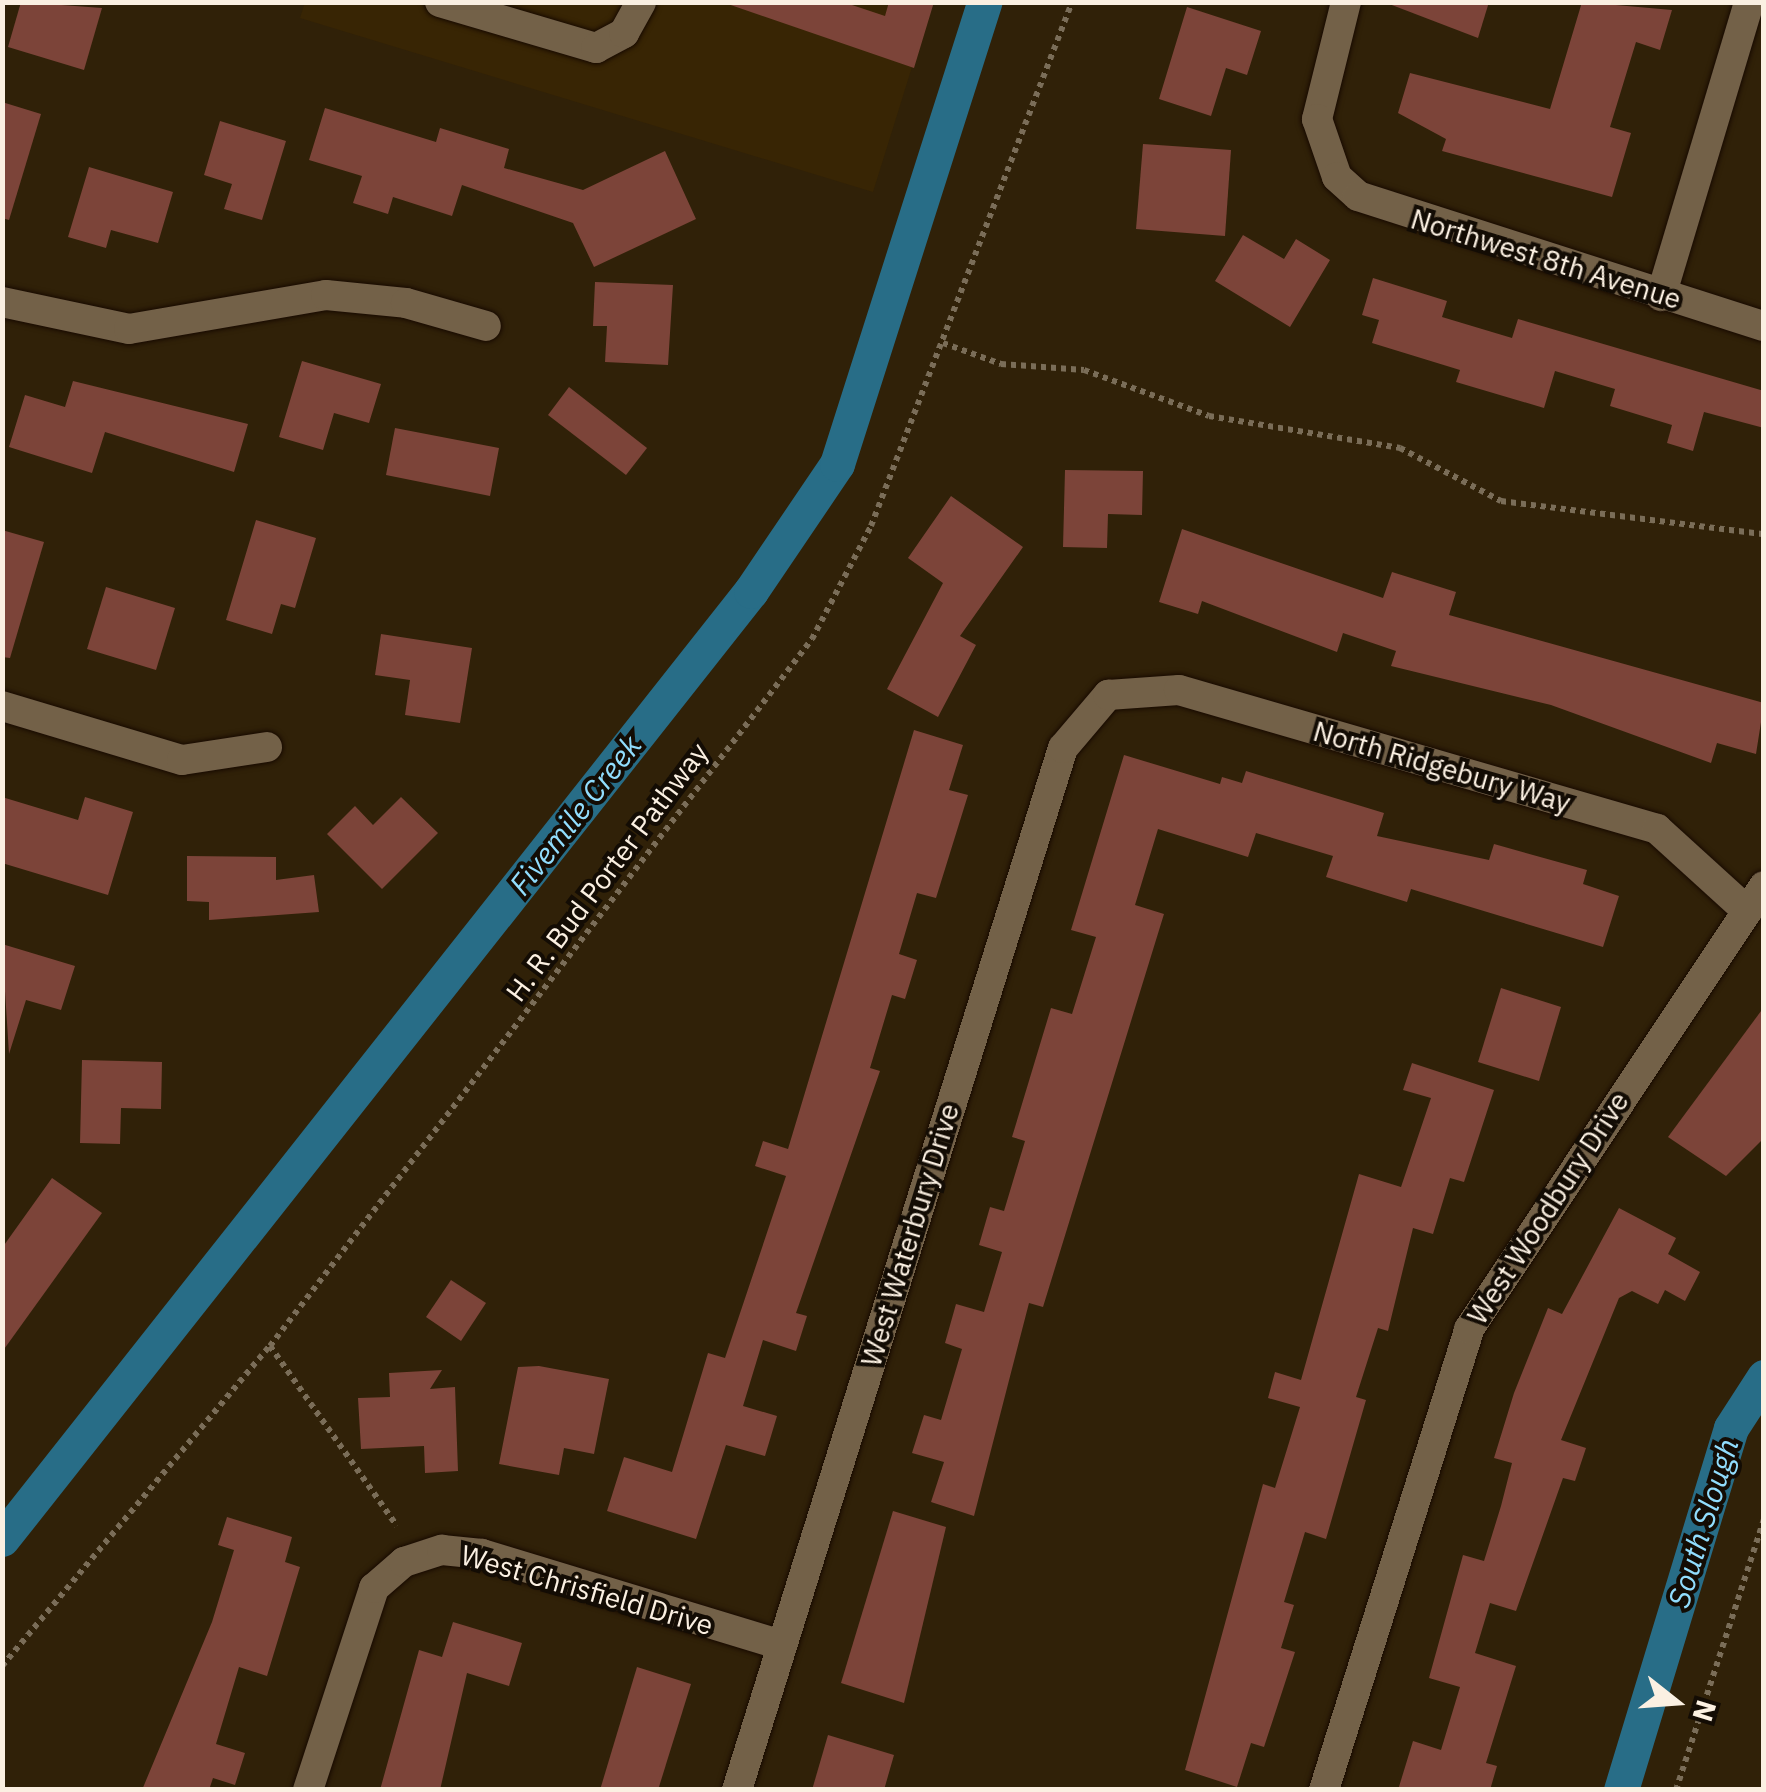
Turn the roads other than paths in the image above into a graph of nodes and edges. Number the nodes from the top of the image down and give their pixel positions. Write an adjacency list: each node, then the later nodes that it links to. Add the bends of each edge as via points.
1 (440, 2): 2 (street, via 596,48 624,33)
2 (641, 2)
3 (1346, 2): 5 (street, Northwest 8th Avenue, via 1317,119 1337,177 1378,206)
4 (1749, 2): 5 (street)
5 (1661, 296): 8 (street, Northwest 8th Avenue)
6 (2, 302): 7 (street, via 130,329 326,295 406,303)
7 (486, 326)
8 (1764, 326)
9 (1108, 695): 12 (street, North Ridgebury Way, via 1179,690 1657,830); 13 (street, West Waterbury Drive, via 1063,748)
10 (2, 706): 11 (street, via 182,760)
11 (267, 748)
12 (1755, 898): 16 (street, West Woodbury Drive, via 1468,1329)
13 (781, 1645): 14 (street, West Chrisfield Drive, via 482,1554 442,1550 404,1562 374,1588); 15 (street, West Waterbury Drive)
14 (308, 1790)
15 (737, 1790)
16 (1324, 1790)

